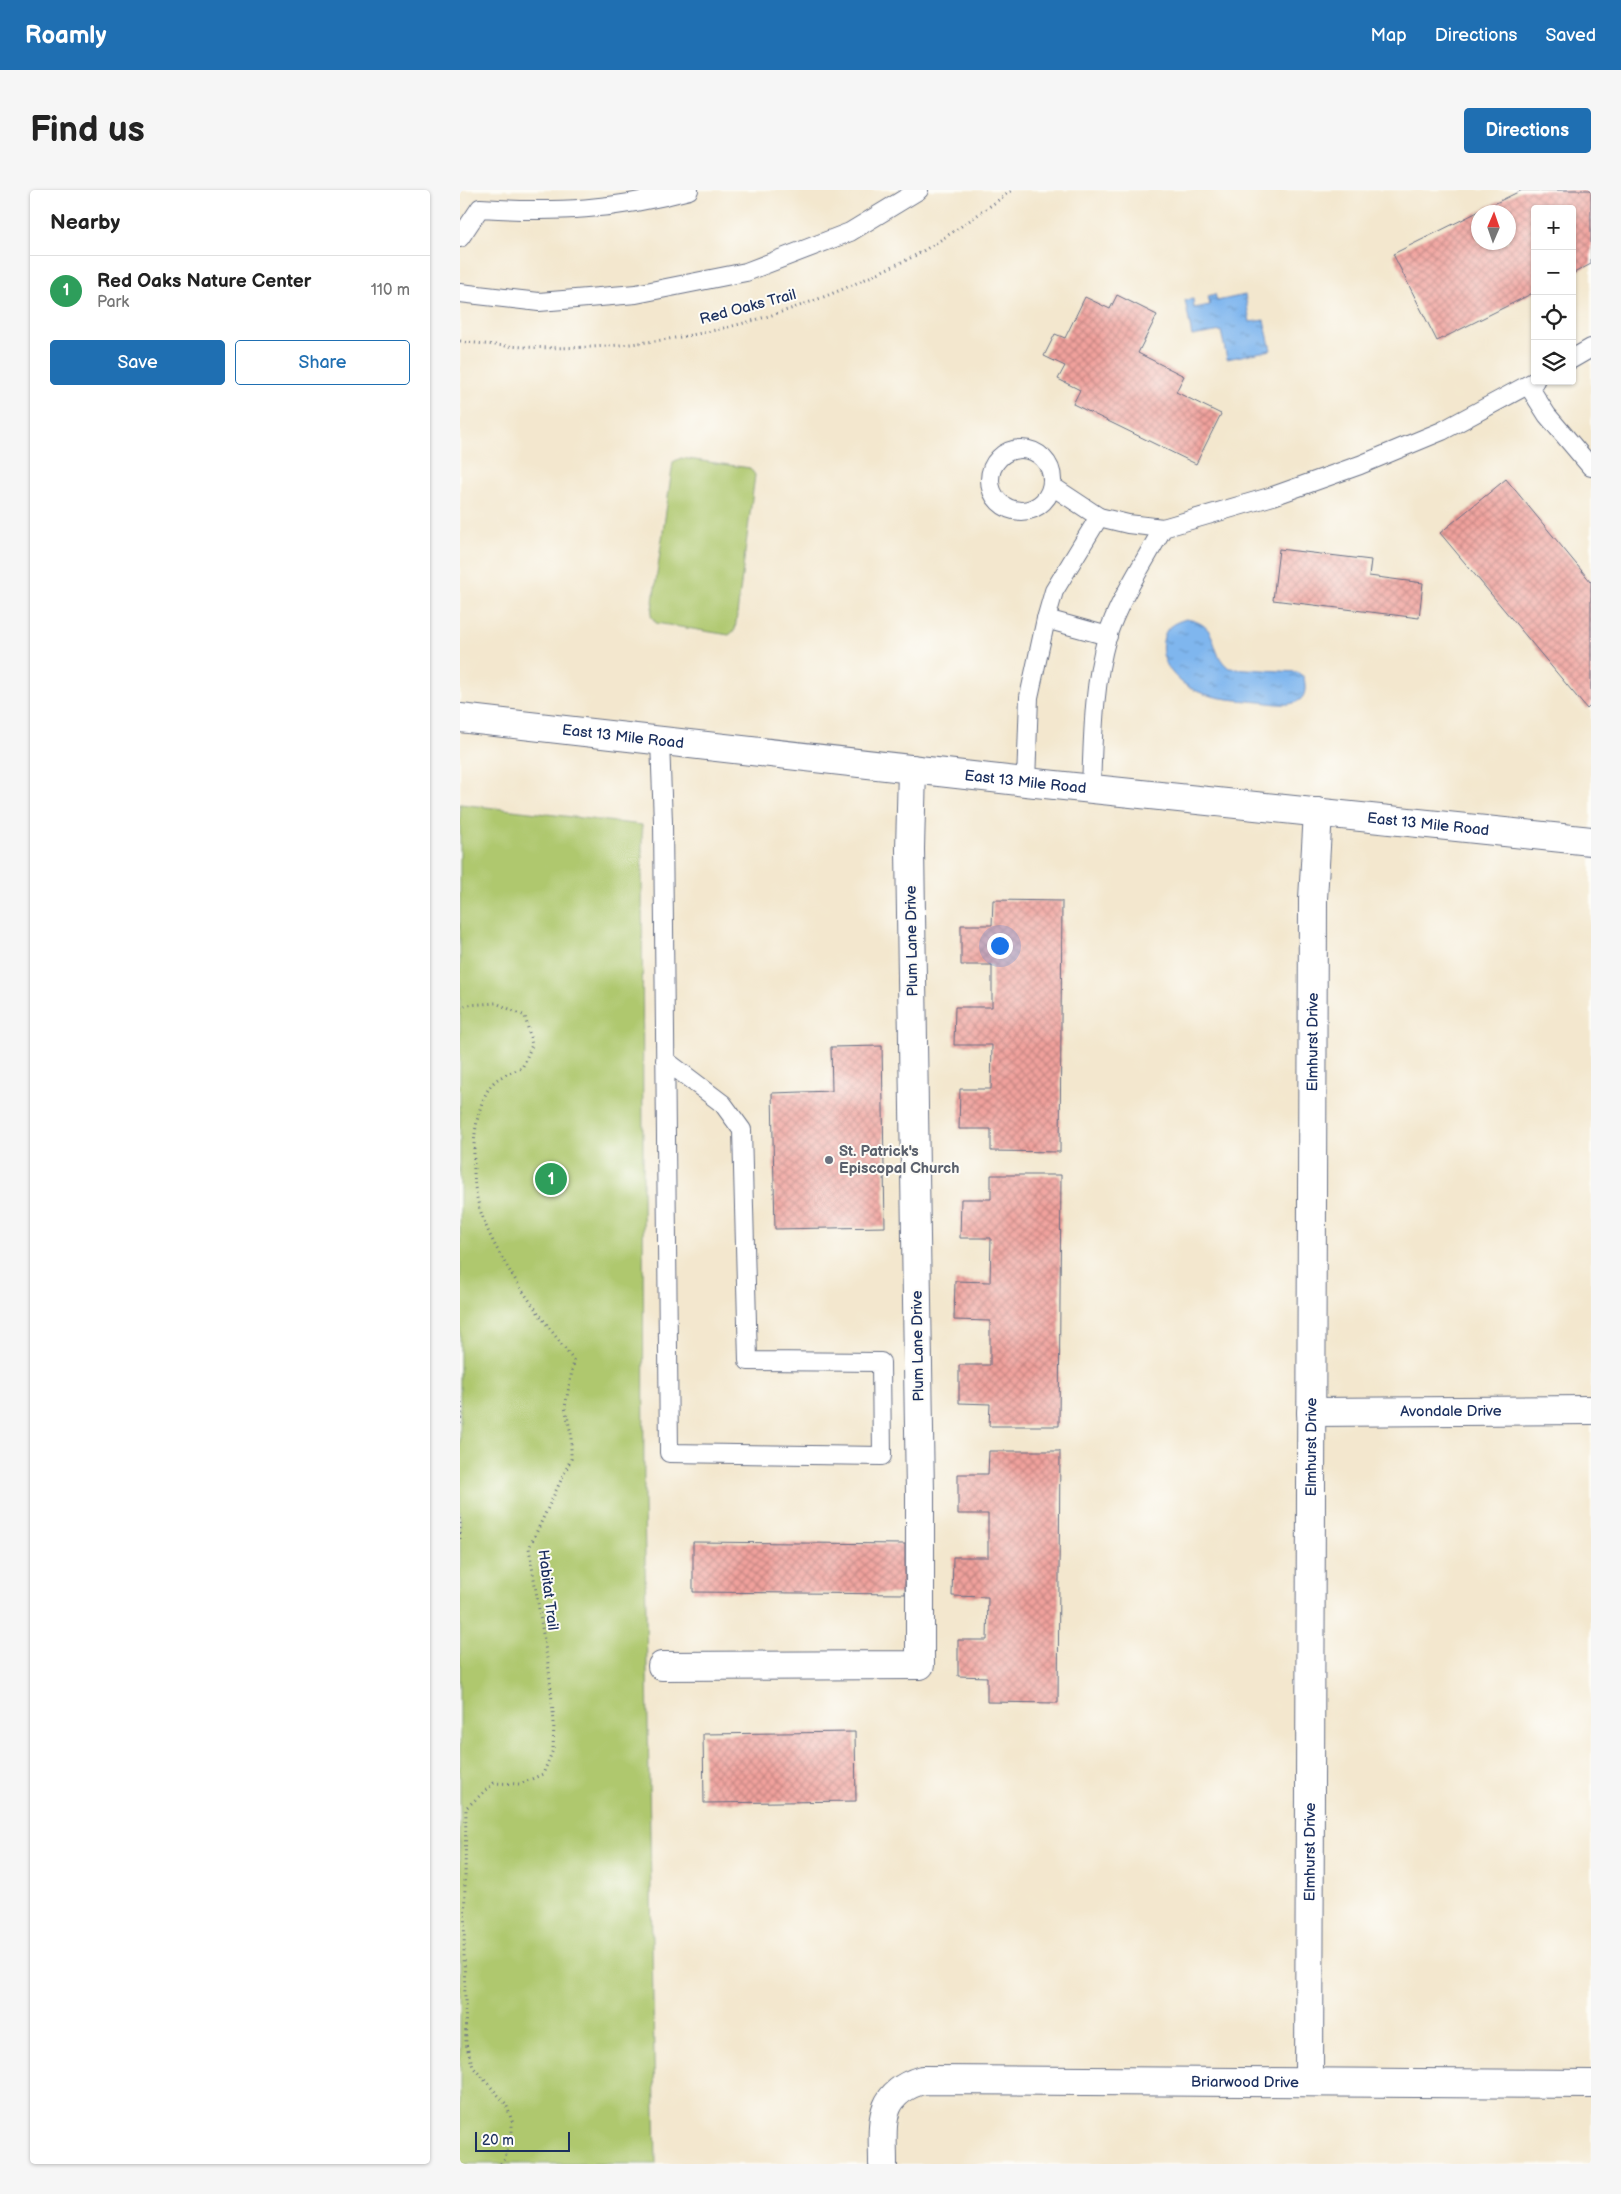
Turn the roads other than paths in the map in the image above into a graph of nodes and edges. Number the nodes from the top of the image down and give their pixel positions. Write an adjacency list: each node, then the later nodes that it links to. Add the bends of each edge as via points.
1 (689, 190): 3 (lane, via 600,209 480,208)
2 (918, 190): 4 (lane, via 850,232 746,272 636,294 539,302)
3 (460, 238)
4 (460, 293)
5 (1591, 348): 6 (lane)
6 (1576, 357)
7 (1531, 383): 12 (lane, via 1442,431 1360,465 1273,496)
8 (1532, 385): 9 (lane, via 1547,415)
9 (1591, 467)
10 (1052, 486): 11 (lane)
11 (1099, 516): 12 (lane); 13 (lane, via 1054,592)
12 (1162, 528): 14 (lane)
13 (1046, 619): 14 (lane); 18 (lane, via 1028,697)
14 (1108, 636): 19 (lane, via 1095,706)
15 (460, 718): 16 (street, East 13 Mile Road)
16 (660, 741): 17 (street, East 13 Mile Road); 22 (lane)
17 (912, 769): 18 (street, East 13 Mile Road); 25 (street, Plum Lane Drive, via 910,849 920,1665)
18 (1026, 782): 19 (street, East 13 Mile Road)
19 (1090, 789): 20 (street, East 13 Mile Road)
20 (1318, 812): 21 (street, East 13 Mile Road); 24 (street, Elmhurst Drive, via 1313,899)
21 (1591, 842)
22 (665, 1060): 22 (lane, via 669,1453 882,1456 881,1362 748,1361 742,1130 723,1104)
23 (1591, 1410): 24 (street, Avondale Drive)
24 (1311, 1412): 26 (street, Elmhurst Drive)
25 (662, 1666)
26 (1309, 2082): 27 (street, Briarwood Drive); 28 (street, Briarwood Drive, via 922,2080 902,2088 890,2100 883,2116)
27 (1591, 2084)
28 (883, 2164)

